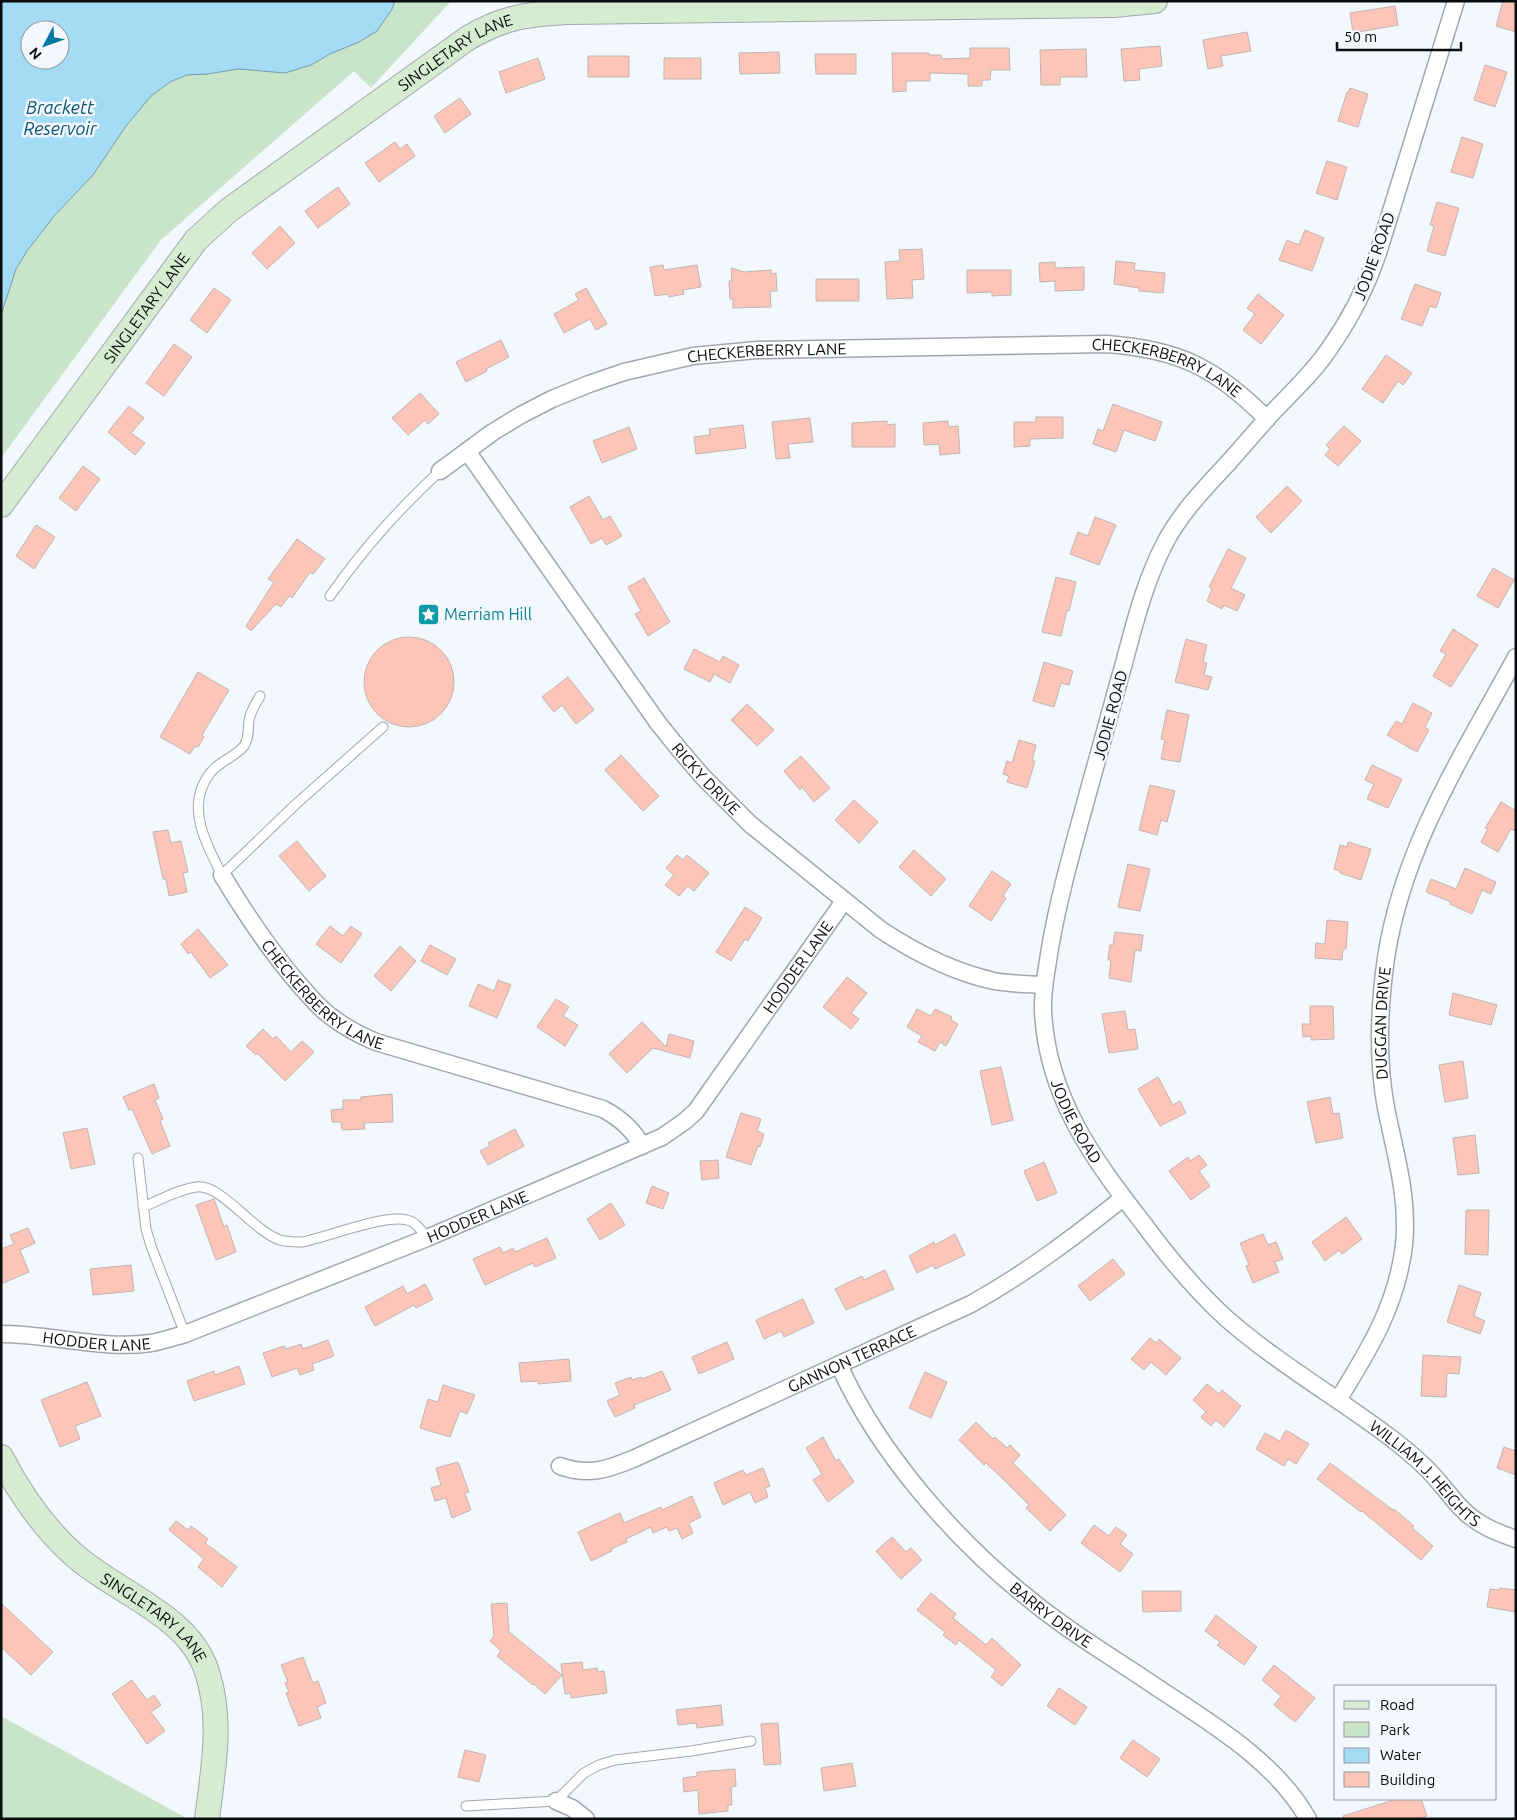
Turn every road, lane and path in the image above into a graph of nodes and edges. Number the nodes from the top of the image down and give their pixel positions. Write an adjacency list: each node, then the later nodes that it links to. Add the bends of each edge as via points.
1 (1155, 1): 6 (street, SINGLETARY LANE, via 1114,5 568,12 521,16 487,27 229,210 196,240)
2 (1456, 1): 3 (street, JODIE ROAD, via 1369,280 1328,352)
3 (1267, 419): 4 (street, CHECKERBERRY LANE, via 1237,390 1200,366 1154,349 1106,344 757,350 693,356 589,384 521,415); 13 (street, JODIE ROAD, via 1185,512 1155,563 1136,618 1057,907)
4 (467, 451): 5 (street, CHECKERBERRY LANE); 12 (street, RICKY DRIVE, via 678,749 750,824)
5 (440, 471): 7 (lane, CHECKERBERRY LANE, via 383,527)
6 (1, 506)
7 (330, 596)
8 (1516, 657): 22 (street, DUGGAN DRIVE, via 1434,808 1414,852 1397,903 1385,966 1380,1056 1386,1108 1403,1196 1404,1245 1394,1294 1386,1315)
9 (260, 696): 11 (lane, CHECKERBERRY LANE, via 253,708 244,746 211,772 197,805 206,843)
10 (383, 727): 11 (lane)
11 (222, 875): 14 (street, CHECKERBERRY LANE, via 288,971 315,1002 343,1025 376,1042 603,1109 625,1124)
12 (844, 901): 13 (street, RICKY DRIVE, via 902,944 950,968 996,981); 14 (street, HODDER LANE, via 696,1111 675,1129)
13 (1044, 985): 16 (street, JODIE ROAD, via 1046,1031 1064,1102 1086,1146)
14 (642, 1146): 18 (street, HODDER LANE)
15 (138, 1158): 17 (lane)
16 (1123, 1198): 21 (street, GANNON TERRACE, via 997,1290); 22 (street, JODIE ROAD, via 1207,1301 1278,1360)
17 (143, 1207): 18 (lane, via 198,1186 217,1192 257,1227 279,1240 302,1242 399,1219 412,1222); 20 (lane, via 151,1246)
18 (427, 1238): 20 (street, HODDER LANE)
19 (1, 1334): 20 (street, HODDER LANE, via 135,1344)
20 (185, 1334)
21 (839, 1365): 24 (street, GANNON TERRACE, via 614,1466 586,1472); 31 (street, BARRY DRIVE, via 858,1404 905,1471 984,1560 1047,1613 1254,1755 1289,1789)
22 (1338, 1400): 25 (street, WILLIAM J. HEIGHTS, via 1408,1452 1477,1522)
23 (1, 1457): 29 (street, SINGLETARY LANE, via 29,1503 58,1539 90,1568 167,1619 182,1632 201,1658 211,1686 215,1719 214,1763)
24 (560, 1466)
25 (1516, 1538)
26 (751, 1741): 27 (lane, via 615,1760 584,1773)
27 (556, 1801): 28 (lane); 30 (street)
28 (466, 1806)
29 (207, 1819)
30 (586, 1819)
31 (1308, 1819)

